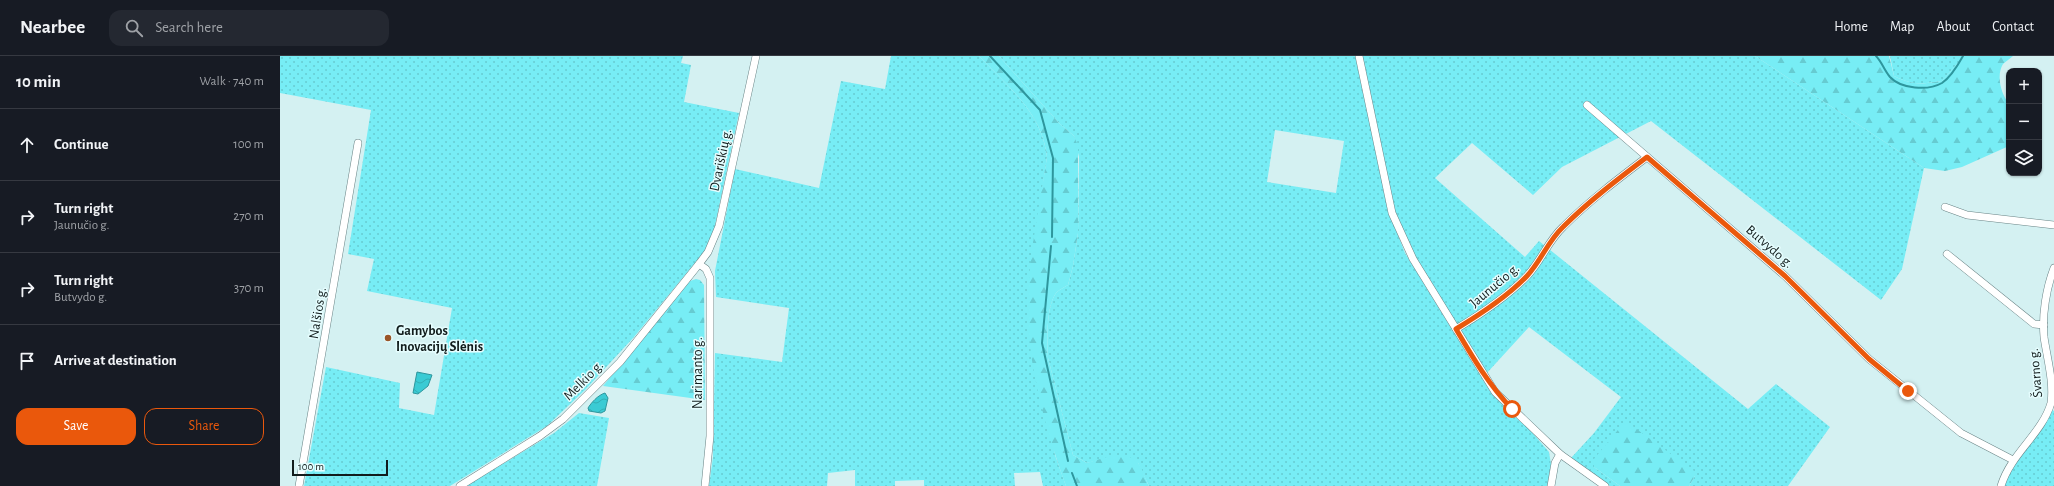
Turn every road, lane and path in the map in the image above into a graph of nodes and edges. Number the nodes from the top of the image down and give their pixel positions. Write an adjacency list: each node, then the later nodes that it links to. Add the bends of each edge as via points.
1 (756, 56): 9 (street, Dvariškių g., via 717,234)
2 (1359, 56): 12 (street, via 1392,213 1413,259)
3 (1587, 105): 5 (street, Butvydo g.)
4 (358, 143): 15 (street, Nalšios g.)
5 (1647, 157): 12 (street, Jaunučio g., via 1600,193 1562,227 1527,276 1507,295); 14 (street, Butvydo g., via 1785,276 1869,359 1961,433)
6 (1945, 207): 7 (street, via 1967,215)
7 (2054, 225)
8 (1947, 254): 11 (street, via 2034,324)
9 (699, 264): 16 (street, Melkio g., via 620,362 563,419); 17 (street, Narimanto g., via 706,269 710,278 710,436)
10 (2054, 268): 11 (street, Švarno g., via 2047,294)
11 (2044, 325): 14 (street, Švarno g., via 2052,381 2051,404 2034,434)
12 (1456, 329): 13 (street, via 1495,392)
13 (1560, 454): 18 (street, via 1555,463); 19 (street)
14 (2013, 460): 20 (street, Švarno g.)
15 (299, 486)
16 (460, 486)
17 (705, 486)
18 (1552, 486)
19 (1605, 486)
20 (2001, 486)

